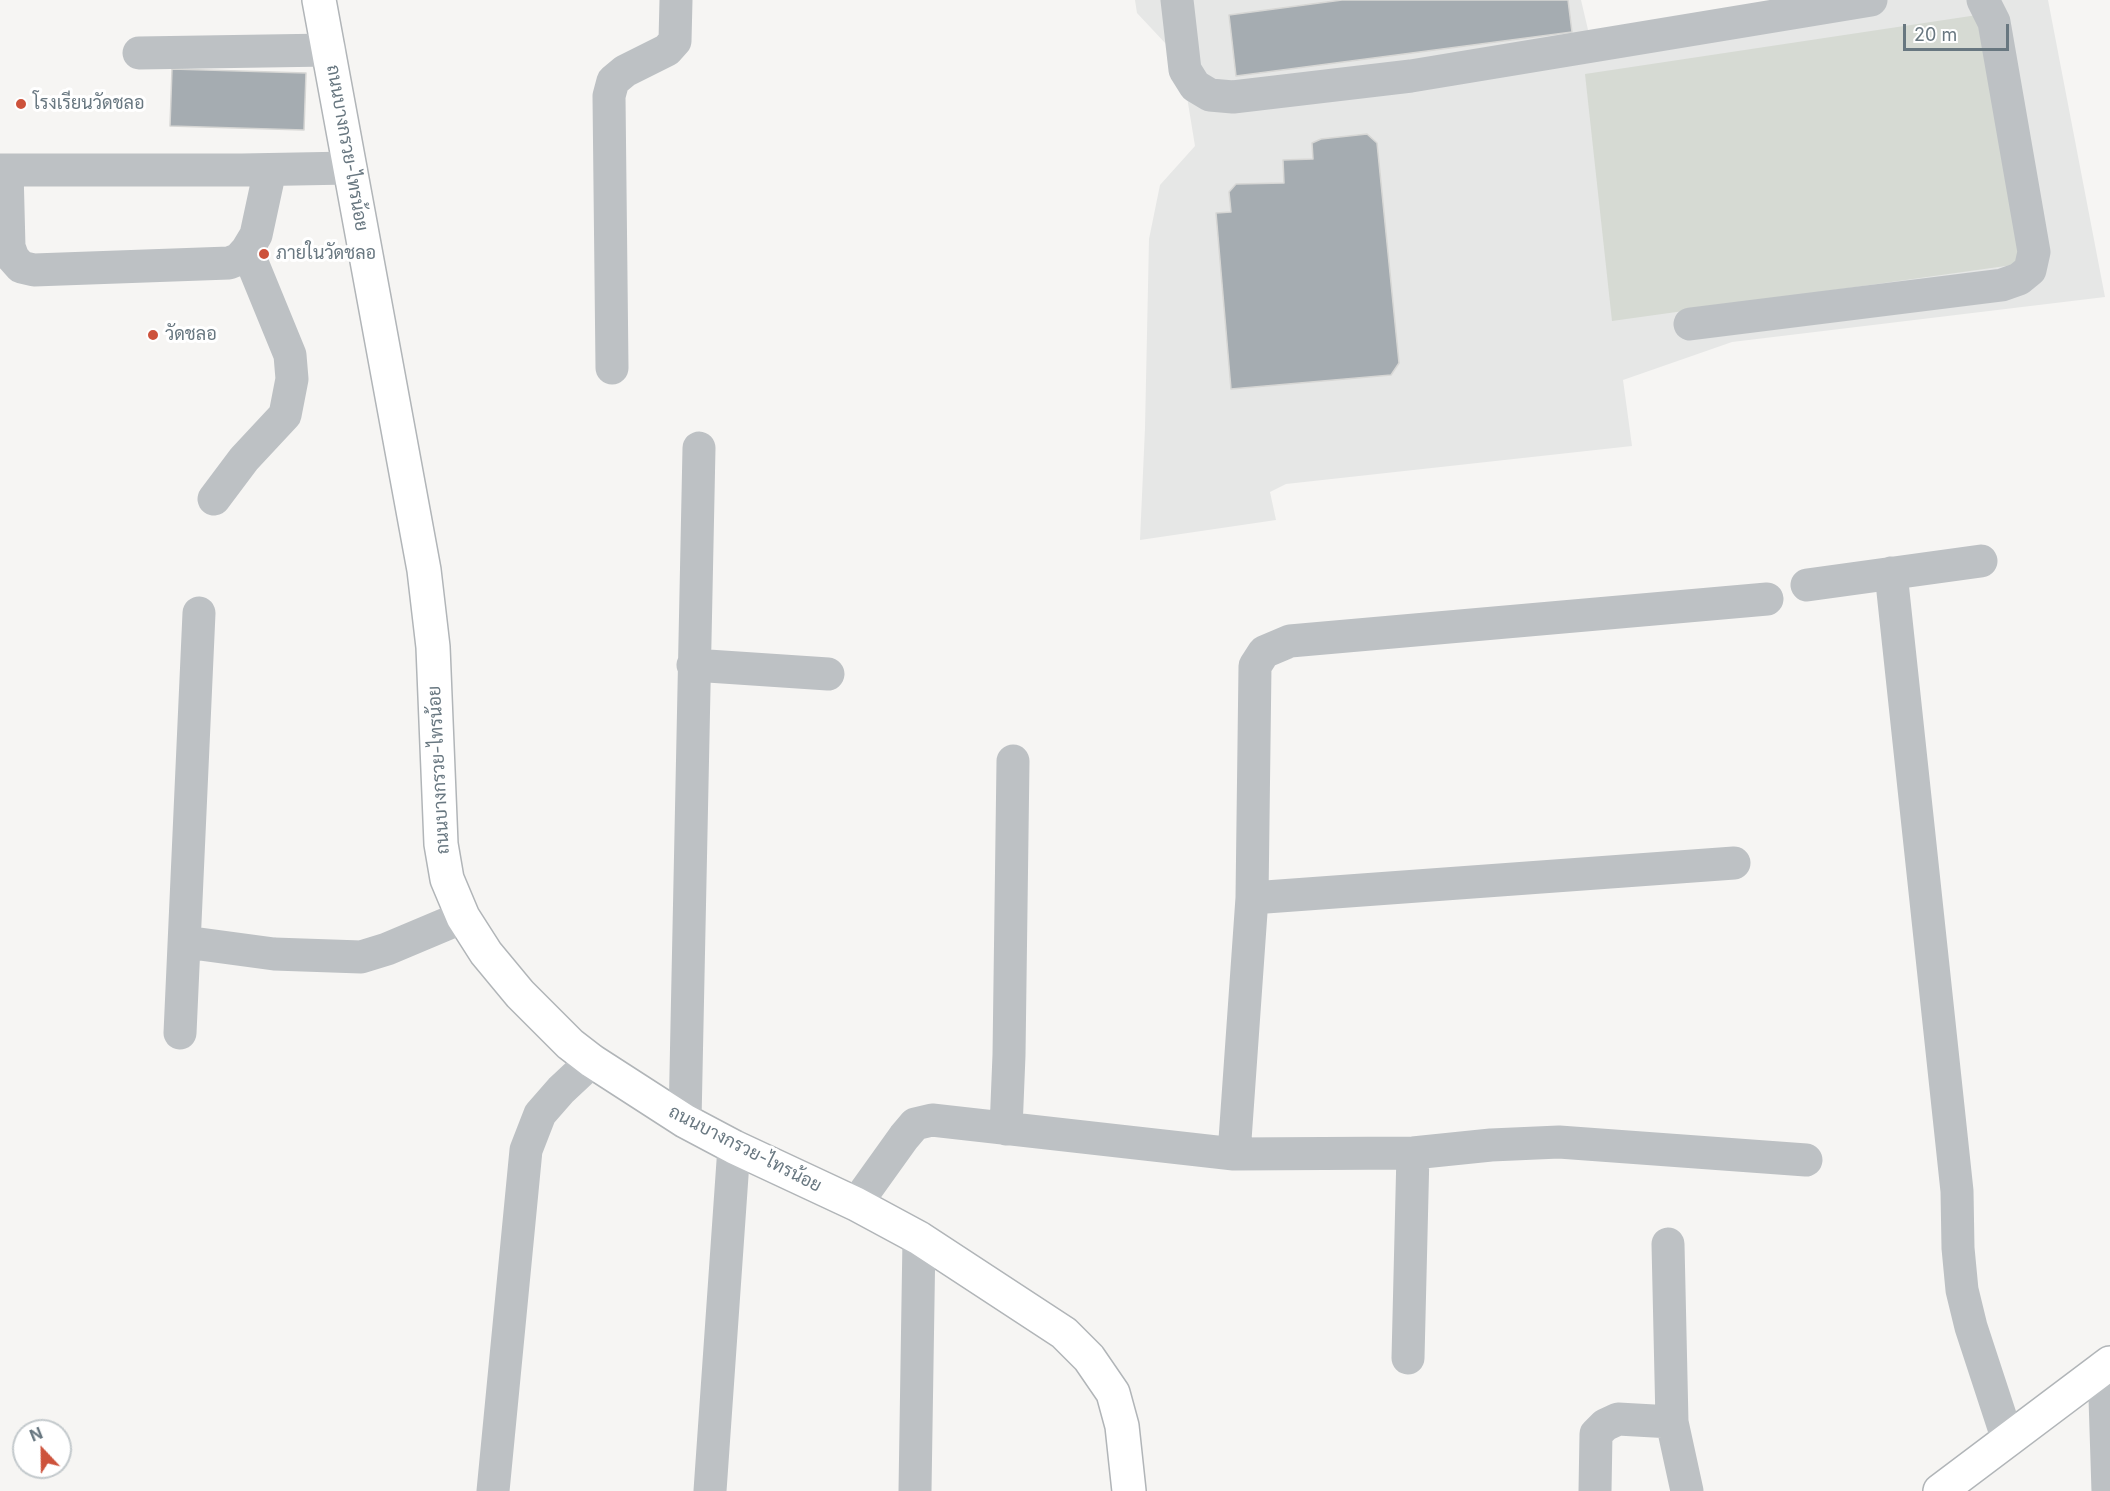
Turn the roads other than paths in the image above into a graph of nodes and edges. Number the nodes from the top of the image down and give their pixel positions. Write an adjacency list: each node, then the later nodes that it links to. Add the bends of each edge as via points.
1 (319, 0): 6 (main road, ถนนบางกรวย-ไทรน้อย)
2 (676, 0): 13 (street, via 675,41 667,50 613,81 609,96)
3 (1177, 0): 4 (street, via 1185,70 1195,86 1210,95 1233,98 1411,76)
4 (1871, 0)
5 (1983, 0): 12 (street, via 1994,22 2034,252 2030,270 2002,285)
6 (329, 50): 7 (street); 8 (main road, ถนนบางกรวย-ไทรน้อย)
7 (139, 53)
8 (350, 168): 10 (street); 26 (main road, ถนนบางกรวย-ไทรน้อย, via 424,570 433,647 441,844 447,879)
9 (4, 170): 10 (street); 11 (street, via 9,247 21,267 34,270 229,263)
10 (270, 170): 11 (street, via 256,235)
11 (246, 250): 15 (street, via 290,354 292,379 285,415)
12 (1690, 324)
13 (612, 368)
14 (699, 448): 21 (street)
15 (214, 499)
16 (1981, 561): 17 (street)
17 (1891, 573): 18 (street); 42 (street, via 1958,1191 1962,1290)
18 (1806, 585)
19 (1767, 599): 25 (street, via 1290,641 1264,652 1255,666)
20 (199, 613): 27 (street)
21 (693, 665): 22 (street); 30 (street)
22 (828, 674)
23 (1013, 762): 31 (street)
24 (1734, 862): 25 (street)
25 (1252, 898): 34 (street)
26 (463, 916): 27 (street, via 361,957 274,954); 29 (main road, ถนนบางกรวย-ไทรน้อย, via 519,994)
27 (185, 942): 28 (street)
28 (180, 1033)
29 (592, 1061): 30 (main road, ถนนบางกรวย-ไทรน้อย); 43 (street, via 540,1114 526,1150)
30 (685, 1121): 32 (main road, ถนนบางกรวย-ไทรน้อย)
31 (1006, 1129): 34 (street); 36 (street, via 932,1120 915,1124)
32 (734, 1148): 36 (main road, ถนนบางกรวย-ไทรน้อย); 44 (street)
33 (1413, 1153): 34 (street); 35 (street, via 1559,1142); 39 (street)
34 (1234, 1154)
35 (1806, 1160)
36 (856, 1204): 37 (main road, ถนนบางกรวย-ไทรน้อย)
37 (920, 1238): 45 (street); 46 (main road, ถนนบางกรวย-ไทรน้อย, via 1064,1333 1089,1358 1113,1393 1122,1426)
38 (1668, 1244): 41 (street)
39 (1408, 1358)
40 (2107, 1365): 42 (main road); 50 (street)
41 (1672, 1422): 47 (street, via 1618,1419 1605,1425 1596,1434); 48 (street)
42 (2008, 1440): 49 (main road)
43 (493, 1491)
44 (710, 1491)
45 (915, 1491)
46 (1129, 1491)
47 (1595, 1491)
48 (1687, 1491)
49 (1940, 1491)
50 (2108, 1491)

